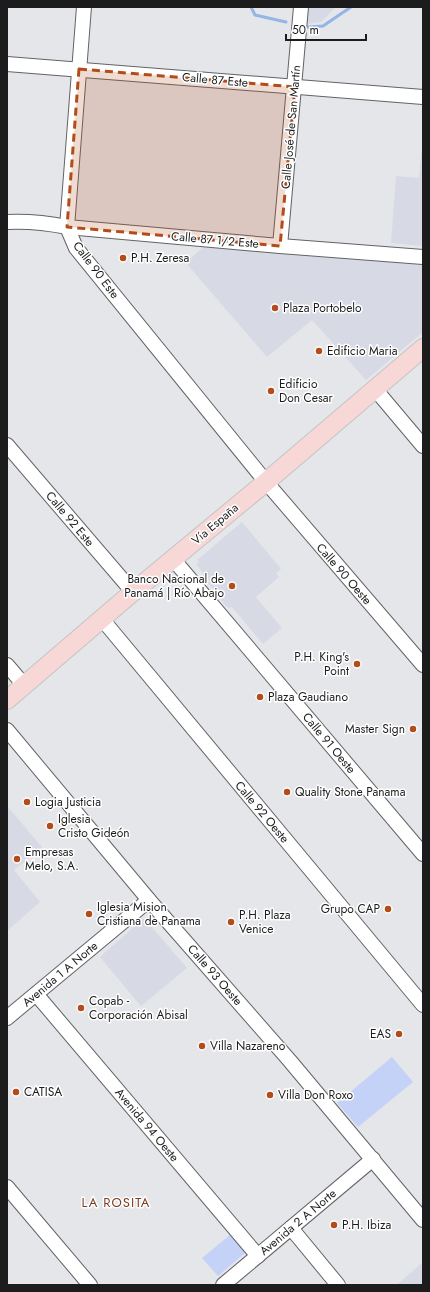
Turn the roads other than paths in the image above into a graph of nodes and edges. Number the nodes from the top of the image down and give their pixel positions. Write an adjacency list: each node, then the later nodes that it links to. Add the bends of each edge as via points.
1 (84, 7): 4 (street, Calle 90 Este)
2 (301, 7): 5 (street, Calle José de San Martín)
3 (7, 64): 4 (street, Calle 87 Este)
4 (79, 69): 5 (street, Calle 87 Este); 8 (street, Calle 90 Este)
5 (294, 87): 6 (street, Calle 87 Este); 9 (street, Calle José de San Martín)
6 (423, 97)
7 (7, 222): 8 (street, Calle 87 1/2 Este, via 36,222)
8 (67, 227): 9 (street, Calle 87 1/2 Este); 15 (street, Calle 90 Este, via 76,248)
9 (280, 246): 10 (street, Calle 87 1/2 Este)
10 (423, 257)
11 (423, 348): 12 (main road, Vía España)
12 (375, 389): 14 (street); 15 (main road, Vía España)
13 (7, 445): 17 (street, Calle 92 Este)
14 (423, 446)
15 (266, 482): 16 (main road, Vía España); 20 (street, Calle 90 Oeste)
16 (173, 559): 17 (main road, Vía España); 24 (street, Calle 91 Oeste)
17 (133, 592): 18 (main road, Vía España)
18 (102, 619): 21 (main road, Vía España); 27 (street, Calle 92 Oeste)
19 (7, 665): 21 (street)
20 (423, 665)
21 (24, 685): 22 (main road, Vía España)
22 (7, 700)
23 (7, 730): 25 (street, Calle 93 Oeste)
24 (423, 854)
25 (149, 900): 26 (street, Avenida 1 A Norte); 29 (street, Calle 93 Oeste)
26 (36, 994): 28 (street, Avenida 1 A Norte); 33 (street, Avenida 94 Oeste)
27 (423, 1005)
28 (7, 1018)
29 (373, 1159): 31 (street, Calle 93 Oeste); 32 (street, Avenida 2 A Norte)
30 (7, 1187): 34 (street)
31 (423, 1220)
32 (291, 1228): 33 (street, Avenida 2 A Norte); 36 (street)
33 (258, 1256): 35 (street, Avenida 2 A Norte)
34 (90, 1285)
35 (223, 1285)
36 (338, 1285)

